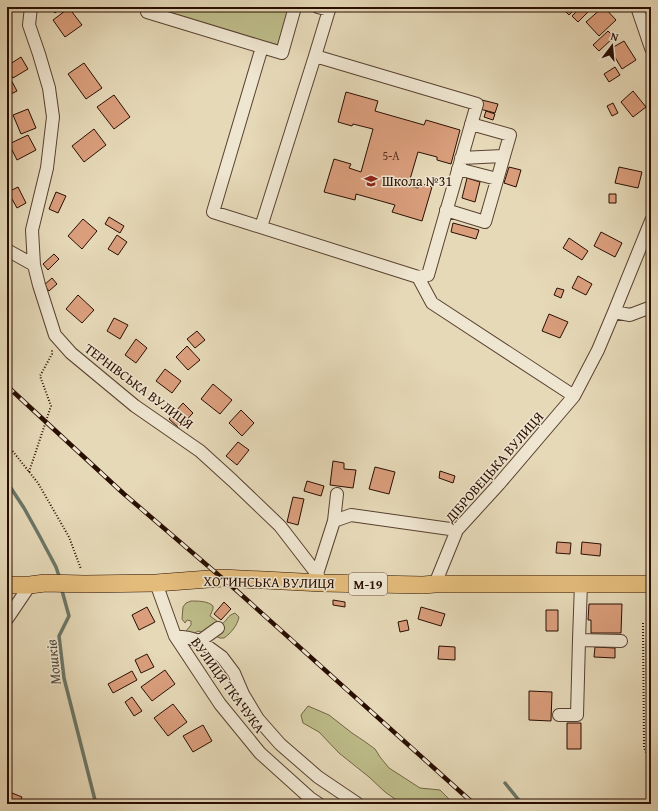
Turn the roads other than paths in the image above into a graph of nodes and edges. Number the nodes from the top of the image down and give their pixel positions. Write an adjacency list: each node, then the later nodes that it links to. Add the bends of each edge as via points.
1 (31, 7): 17 (street, ТЕРНІВСЬКА ВУЛИЦЯ, via 29,25 49,88 53,117 48,168 32,230)
2 (148, 7): 6 (street, via 147,12)
3 (295, 7): 6 (street, via 282,53)
4 (318, 7): 8 (street, via 329,10)
5 (637, 7): 7 (street)
6 (262, 47): 15 (street, via 214,212)
7 (651, 48)
8 (315, 56): 9 (street, via 477,104); 15 (street)
9 (471, 124): 10 (street, via 510,134); 11 (street)
10 (503, 156): 11 (street); 12 (street)
11 (460, 163): 12 (street); 13 (street)
12 (497, 179): 13 (street, via 484,222)
13 (446, 210): 18 (street, via 428,275)
14 (651, 221): 20 (street, ДІБРОВЕЦЬКА ВУЛИЦЯ)
15 (261, 227): 18 (street)
16 (7, 250): 17 (street)
17 (34, 265): 25 (street, ТЕРНІВСЬКА ВУЛИЦЯ, via 55,335 71,353 135,406 200,451 280,526)
18 (418, 277): 21 (street, via 432,303)
19 (651, 307): 20 (street, via 630,315)
20 (614, 312): 21 (street, ДІБРОВЕЦЬКА ВУЛИЦЯ)
21 (574, 396): 24 (street, ДІБРОВЕЦЬКА ВУЛИЦЯ)
22 (337, 494): 23 (street)
23 (334, 521): 24 (street, via 351,515); 25 (street)
24 (457, 530): 28 (street, ДІБРОВЕЦЬКА ВУЛИЦЯ)
25 (320, 579): 26 (highway, ХОТИНСЬКА ВУЛИЦЯ / М-19, via 222,578); 28 (highway, ХОТИНСЬКА ВУЛИЦЯ / М-19)
26 (156, 583): 27 (highway, ХОТИНСЬКА ВУЛИЦЯ / М-19, via 83,577); 35 (street, ВУЛИЦЯ ТКАЧУКА)
27 (38, 584): 31 (highway, ХОТИНСЬКА ВУЛИЦЯ / М-19); 32 (highway); 33 (street)
28 (435, 584): 29 (highway, ХОТИНСЬКА ВУЛИЦЯ / М-19)
29 (581, 584): 30 (highway, ХОТИНСЬКА ВУЛИЦЯ / М-19); 36 (street)
30 (651, 584)
31 (7, 585)
32 (7, 595)
33 (7, 619)
34 (218, 628): 37 (street)
35 (175, 636): 37 (street); 40 (street, ВУЛИЦЯ ТКАЧУКА, via 220,704 260,752)
36 (579, 640): 38 (street); 39 (street, via 577,715)
37 (200, 641): 41 (street, via 222,657 234,673 258,719 280,744 318,777)
38 (621, 641)
39 (558, 714)
40 (319, 804)
41 (358, 804)

